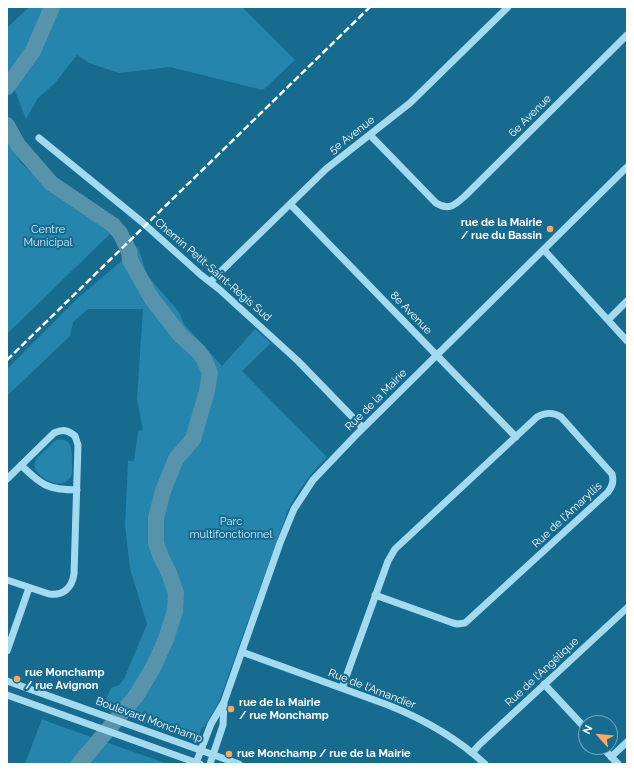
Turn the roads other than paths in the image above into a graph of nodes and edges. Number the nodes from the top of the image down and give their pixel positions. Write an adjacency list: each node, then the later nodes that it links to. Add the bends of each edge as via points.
1 (508, 7): 3 (street, 5e Avenue, via 410,103)
2 (627, 36): 3 (street, 6e Avenue, via 452,206 445,208 436,203)
3 (370, 135): 6 (street, 5e Avenue, via 326,169)
4 (39, 138): 8 (street, Chemin Petit-Saint-Régis Sud, via 142,222)
5 (627, 167): 7 (street, Rue de la Mairie)
6 (290, 204): 8 (street, 5e Avenue); 12 (street, 8e Avenue)
7 (544, 250): 10 (street); 12 (street, Rue de la Mairie)
8 (210, 282): 13 (street, Chemin Petit-Saint-Régis Sud, via 292,356)
9 (627, 301): 10 (street)
10 (608, 320): 11 (street)
11 (627, 341)
12 (437, 355): 13 (street, Rue de la Mairie); 14 (street, 8e Avenue)
13 (364, 428): 23 (street, Rue de la Mairie, via 319,472 297,502)
14 (516, 437): 20 (street, Rue de l'Amaryllis, via 395,549); 20 (street, Rue de l'Amaryllis, via 542,414 557,415 610,470 613,477 611,488 465,623 453,624)
15 (21, 465): 16 (street); 17 (street, via 44,485 57,489); 17 (street, via 54,433 68,431 77,440)
16 (7, 479)
17 (77, 490): 19 (street, via 72,585 66,591 55,595)
18 (7, 580): 19 (street)
19 (29, 588): 22 (street)
20 (376, 595): 26 (street, Rue de l'Amaryllis)
21 (627, 608): 25 (street, Rue de l'Angélique)
22 (7, 651)
23 (242, 652): 26 (street, Rue de l'Amandier); 28 (street, Rue de la Mairie)
24 (7, 681): 31 (street, Boulevard Monchamp)
25 (544, 684): 29 (street); 32 (street, Rue de l'Angélique)
26 (342, 688): 32 (street, Rue de l'Amandier, via 410,714 444,733)
27 (7, 695): 35 (street)
28 (224, 702): 31 (street, Rue de la Mairie, via 211,724); 33 (street, Rue de la Mairie, via 223,725)
29 (578, 720)
30 (627, 742): 34 (street)
31 (201, 750): 33 (street, Boulevard Monchamp); 35 (street, Rue de la Mairie)
32 (472, 753): 38 (street, Rue de l'Amandier)
33 (214, 754): 36 (street, Rue de la Mairie); 37 (street, Boulevard Monchamp)
34 (611, 756): 39 (street)
35 (198, 763)
36 (210, 764)
37 (239, 764)
38 (485, 764)
39 (618, 764)

